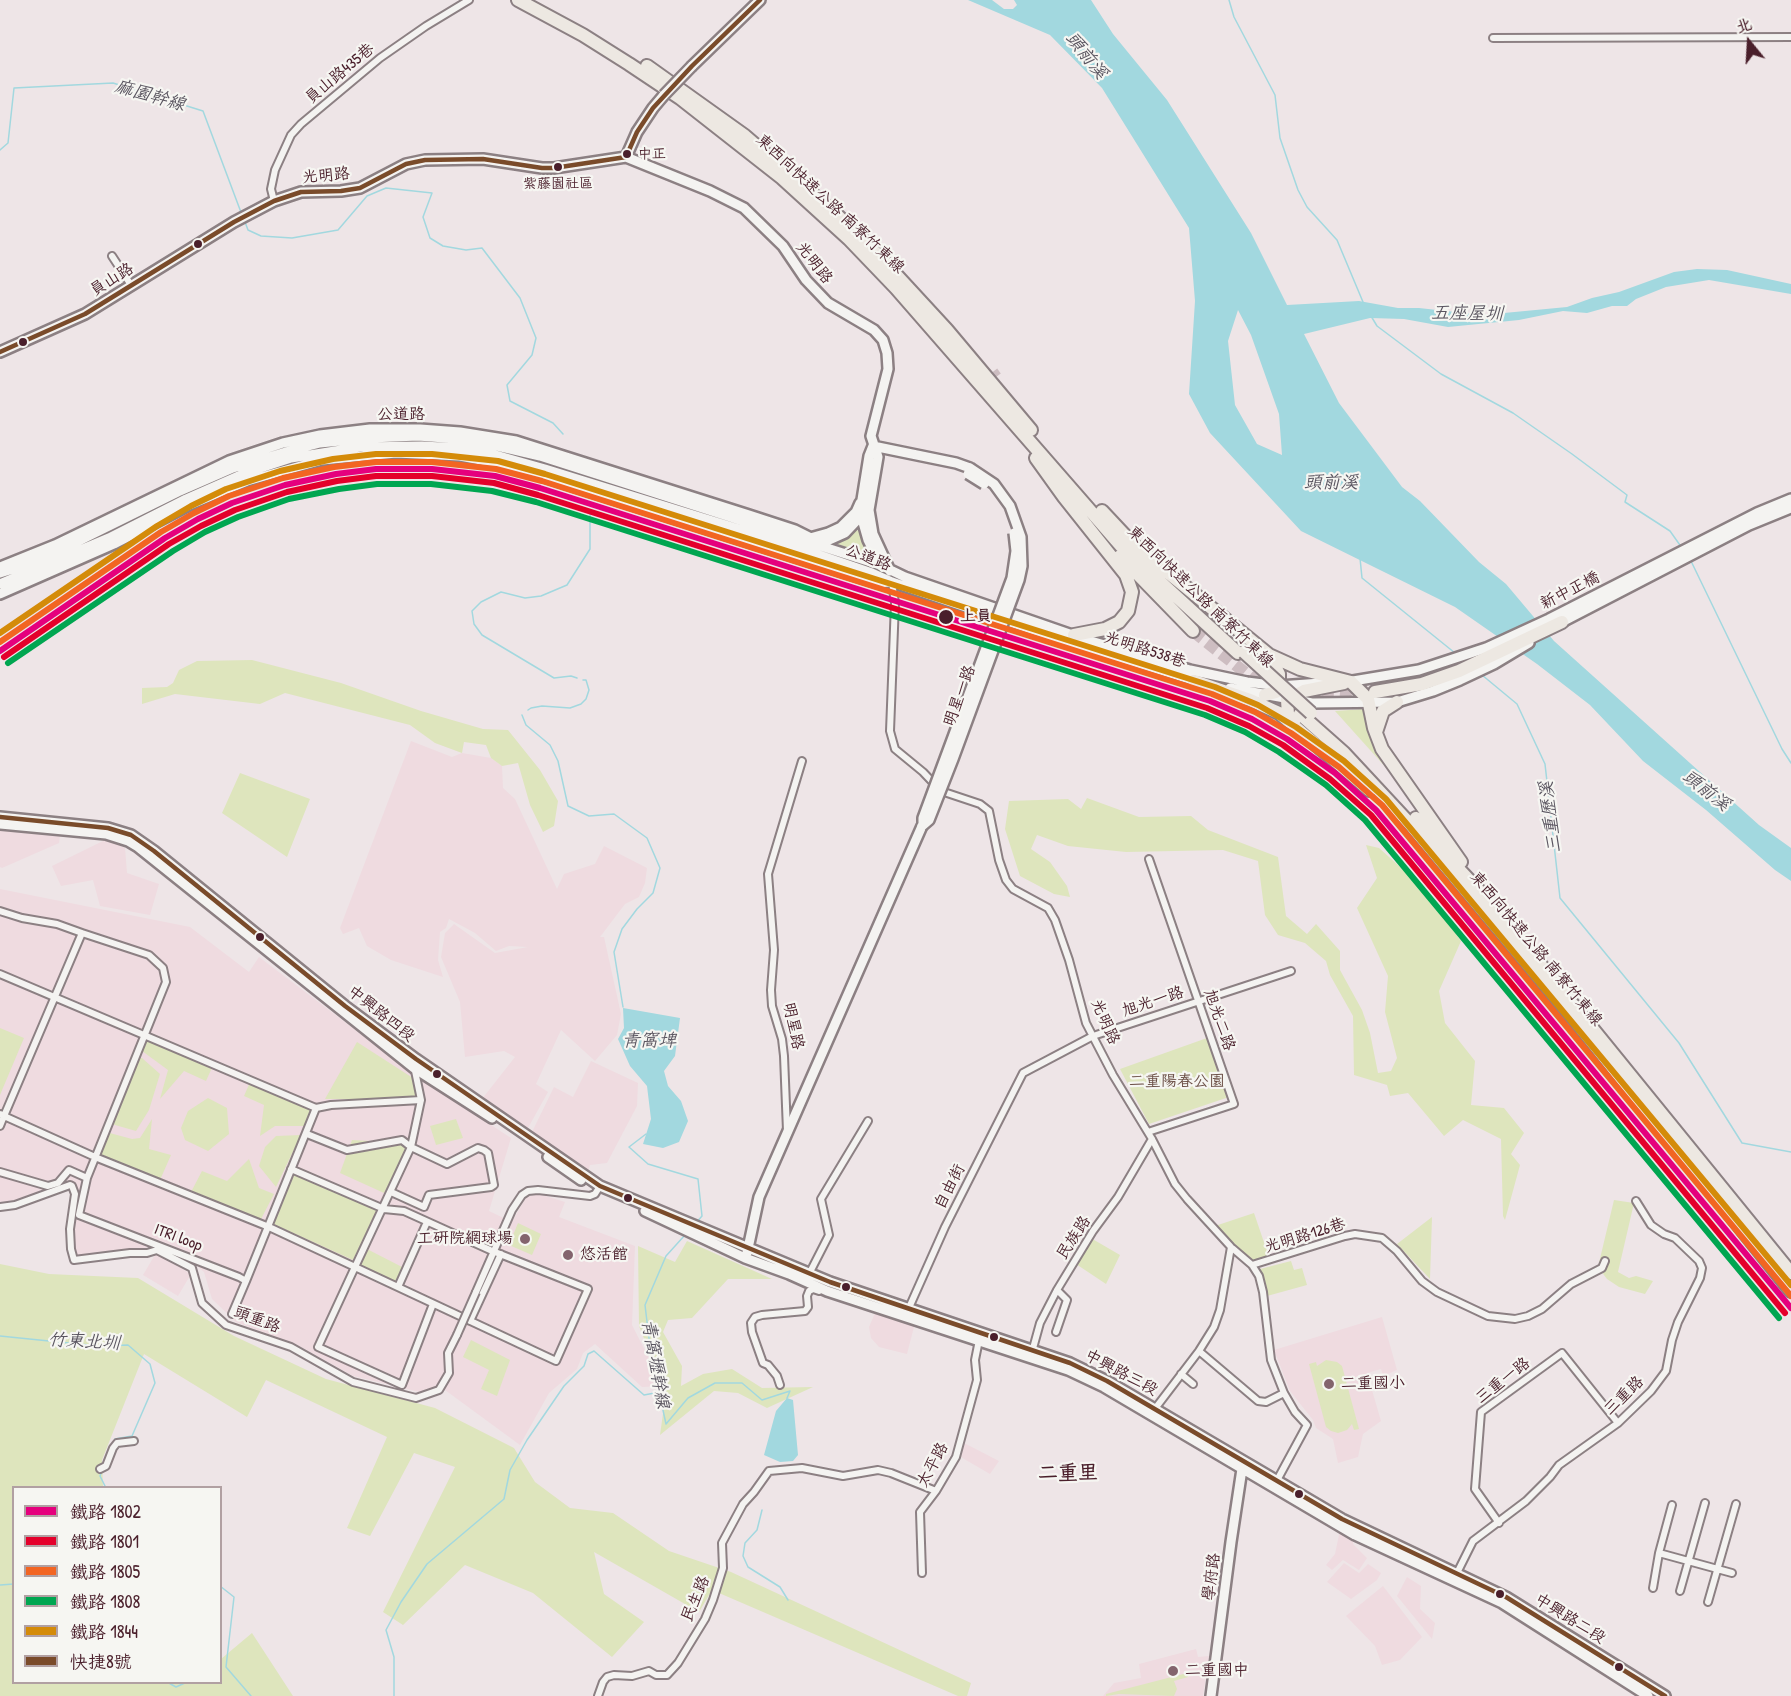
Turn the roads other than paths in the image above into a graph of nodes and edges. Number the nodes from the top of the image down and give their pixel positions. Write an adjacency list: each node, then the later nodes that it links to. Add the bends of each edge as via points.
1 (469, 0): 8 (street, 員山路435巷, via 380,58 301,124 291,135 275,170 271,189)
2 (518, 0): 12 (highway, 東西向快速公路 南寮竹東線, via 583,35 663,87 782,178 896,288)
3 (535, 0): 21 (highway, 東西向快速公路 南寮竹東線, via 694,98 838,216 947,330)
4 (760, 0): 7 (street, bridge, via 664,95 637,132)
5 (1791, 36): 6 (street)
6 (1493, 38)
7 (626, 157): 8 (street, 光明路, via 554,168 483,159 425,160 406,164 360,188 310,190); 13 (street, 光明路, via 744,208 783,246 806,280 828,303 879,335 887,353 888,369 871,436)
8 (274, 201): 10 (street, 員山路)
9 (112, 256): 10 (street)
10 (131, 285): 11 (street, 員山路, via 85,314)
11 (0, 352)
12 (1005, 412): 19 (highway); 32 (highway, 東西向快速公路 南寮竹東線, via 1121,546)
13 (873, 446): 14 (street, 光明路); 65 (street, 明星一路, bridge, via 956,463 994,484 1010,506 1021,537 1022,566 928,820 922,826)
14 (866, 498): 17 (street, 光明路); 20 (street, 公道路, via 846,523); 24 (street, 光明路)
15 (1791, 499): 35 (street, 新中正橋, via 1486,648 1419,670)
16 (1791, 508): 29 (street, 新中正橋, via 1749,525)
17 (861, 518): 20 (street, 公道路, via 845,533); 24 (street, 光明路, via 871,547)
18 (748, 519): 20 (street, 公道路); 20 (street, 公道路, via 793,538); 25 (street, 公道路, via 459,435 370,438 320,443 233,468 38,561)
19 (1085, 522): 30 (highway); 31 (highway, via 1126,575 1132,598 1119,622)
20 (816, 542): 22 (street, 公道路); 24 (street, 公道路)
21 (1131, 543): 32 (highway, 東西向快速公路 南寮竹東線); 33 (highway)
22 (802, 550): 23 (street, 公道路); 26 (street, 公道路); 27 (street, 公道路, via 485,452 422,446 360,447 291,458 245,473)
23 (788, 553): 26 (street, 公道路, via 878,583); 28 (street, 公道路, via 507,465 460,456 396,453 322,460 247,481)
24 (885, 568): 26 (street, 光明路); 31 (street, 光明路538巷)
25 (0, 570)
26 (892, 582): 34 (street, 光明路538巷); 57 (street, 光明路, via 893,744 941,791 984,806 989,812 1006,880 1013,889 1048,908 1055,920)
27 (0, 584)
28 (0, 594)
29 (1562, 621): 38 (highway, via 1459,671); 40 (street, 新中正橋, via 1494,664)
30 (1193, 630)
31 (1074, 635): 36 (street, 光明路538巷, via 1190,670)
32 (1241, 653): 41 (highway, 東西向快速公路 南寮竹東線)
33 (1269, 655): 35 (highway, via 1300,669); 36 (highway, via 1279,674)
34 (1194, 681): 37 (street, 光明路538巷); 42 (highway, via 1279,713)
35 (1352, 682): 36 (street, 光明路538巷); 38 (highway); 39 (highway, via 1304,691)
36 (1280, 686): 37 (highway, via 1276,692)
37 (1265, 695): 39 (street, 光明路538巷)
38 (1372, 697): 39 (street, 光明路538巷, via 1312,703); 40 (street, 光明路538巷); 43 (highway)
39 (1287, 700): 42 (highway, via 1288,714)
40 (1397, 702): 43 (highway, via 1383,711)
41 (1305, 714): 47 (highway, 東西向快速公路 南寮竹東線, via 1385,795); 49 (highway, 東西向快速公路 南寮竹東線, via 1372,770)
42 (1297, 728): 47 (highway, via 1355,776)
43 (1375, 733): 49 (highway, via 1382,749)
44 (802, 761): 65 (street, 明星路, via 768,874 774,950 772,1006 784,1056)
45 (0, 817): 58 (street, 中興路四段, via 108,828 131,835)
46 (0, 824): 58 (street, 中興路四段, via 106,834 138,847)
47 (1427, 846): 93 (highway, 東西向快速公路 南寮竹東線, via 1574,1019)
48 (1149, 859): 55 (street, 旭光二路)
49 (1488, 900): 87 (highway, 東西向快速公路 南寮竹東線)
50 (0, 912): 51 (street, ITRI loop)
51 (82, 933): 54 (street); 56 (street, ITRI loop, via 149,955 163,968 166,982)
52 (1290, 971): 55 (street, 旭光一路)
53 (0, 974): 54 (street)
54 (54, 998): 56 (street); 62 (street)
55 (1199, 1001): 57 (street, 旭光一路); 66 (street, 旭光二路, via 1234,1104)
56 (145, 1035): 61 (street); 70 (street, ITRI loop)
57 (1093, 1036): 59 (street, 旭光一路); 66 (street, 光明路)
58 (415, 1064): 60 (street); 74 (street, 中興路四段)
59 (1023, 1073): 95 (street, 自由街)
60 (421, 1100): 61 (street); 69 (street)
61 (316, 1108): 67 (street)
62 (2, 1115): 64 (street); 70 (street)
63 (868, 1121): 88 (street, via 821,1199 829,1235)
64 (0, 1126)
65 (788, 1132): 83 (street, 明星路, via 759,1197)
66 (1148, 1132): 68 (street, 光明路)
67 (307, 1134): 69 (street, via 347,1150 402,1140); 71 (street)
68 (1152, 1139): 81 (street, 光明路, via 1175,1184); 92 (street, 民族路)
69 (411, 1147): 75 (street); 75 (street, via 447,1164 478,1148 484,1149 494,1185 429,1196 424,1207)
70 (95, 1157): 73 (street, ITRI loop); 80 (street)
71 (291, 1169): 78 (street); 80 (street)
72 (0, 1172): 73 (street, via 48,1186 58,1183 69,1170)
73 (87, 1178): 89 (street, ITRI loop, via 79,1215)
74 (599, 1188): 82 (street, via 590,1196 528,1191 512,1210); 83 (street, 中興路四段)
75 (391, 1192): 78 (street)
76 (1636, 1201): 107 (street, 三重路, via 1651,1225 1675,1238 1702,1268 1678,1322 1666,1371)
77 (0, 1207): 82 (street, 頭重路, bridge, via 70,1185 75,1194 70,1239 74,1260 157,1250 192,1268 202,1303 226,1325 291,1347 353,1382 416,1398 440,1390 449,1374 448,1353)
78 (384, 1209): 79 (street, via 404,1211); 86 (street)
79 (427, 1222): 82 (street); 90 (street)
80 (269, 1227): 86 (street); 89 (street)
81 (1232, 1247): 85 (street, 光明路); 100 (street, via 1220,1310)
82 (498, 1253): 97 (street); 97 (street, via 588,1289 556,1361)
83 (747, 1253): 88 (street, 中興路三段)
84 (1605, 1261): 85 (street, 光明路126巷, via 1602,1268 1571,1284 1542,1309 1515,1319 1488,1316 1437,1292 1382,1238 1354,1234)
85 (1252, 1265): 105 (street, 光明路, via 1263,1292 1271,1360)
86 (355, 1267): 90 (street); 94 (street, via 318,1347 402,1385)
87 (1791, 1273)
88 (807, 1278): 91 (street, 中興路三段)
89 (246, 1281): 96 (street)
90 (398, 1287): 94 (street)
91 (829, 1287): 95 (street, 中興路三段); 104 (street, via 809,1291 805,1311 762,1315 751,1323 763,1363 777,1376)
92 (1058, 1290): 98 (street, via 1067,1300); 101 (street, 民族路, via 1040,1323)
93 (1791, 1291)
94 (433, 1304): 97 (street)
95 (907, 1312): 99 (street, 中興路三段)
96 (232, 1314)
97 (470, 1321)
98 (1056, 1332)
99 (980, 1337): 101 (street, 中興路三段); 112 (street, 太平路, via 975,1360 976,1389 956,1456)
100 (1199, 1351): 102 (street); 105 (street, via 1258,1401 1266,1402)
101 (1032, 1353): 106 (street, 中興路三段, via 1070,1363 1107,1381)
102 (1181, 1374): 103 (street); 106 (street)
103 (1193, 1384)
104 (780, 1385)
105 (1284, 1393): 111 (street, 光明路, via 1307,1425)
106 (1153, 1412): 109 (street, 中興路三段)
107 (1618, 1423): 116 (street, 三重路, via 1559,1464 1526,1501); 116 (street, 三重一路, via 1562,1353 1480,1412 1475,1489)
108 (134, 1441): 110 (street, via 117,1443 106,1466)
109 (1244, 1466): 111 (street, 中興路三段); 127 (street, 學府路)
110 (100, 1469)
111 (1275, 1485): 122 (street, 中興路三段)
112 (936, 1491): 120 (street, 太平路, via 920,1512); 126 (street, 民生路, via 878,1470 843,1476 802,1468 769,1471 743,1504 722,1543 723,1568 713,1599 684,1655 667,1675 649,1671 607,1677)
113 (1705, 1503): 118 (street)
114 (1736, 1504): 119 (street)
115 (1672, 1505): 117 (street)
116 (1499, 1523): 122 (street, 三重路, via 1473,1542)
117 (1659, 1552): 118 (street); 123 (street)
118 (1689, 1561): 119 (street); 124 (street)
119 (1718, 1569): 121 (street); 125 (street)
120 (922, 1573)
121 (1732, 1573)
122 (1455, 1576): 128 (street, 中興路二段); 129 (street, 中興路二段, via 1506,1597)
123 (1653, 1588)
124 (1680, 1591)
125 (1708, 1602)
126 (598, 1696)
127 (1211, 1696)
128 (1648, 1696)
129 (1665, 1696)

